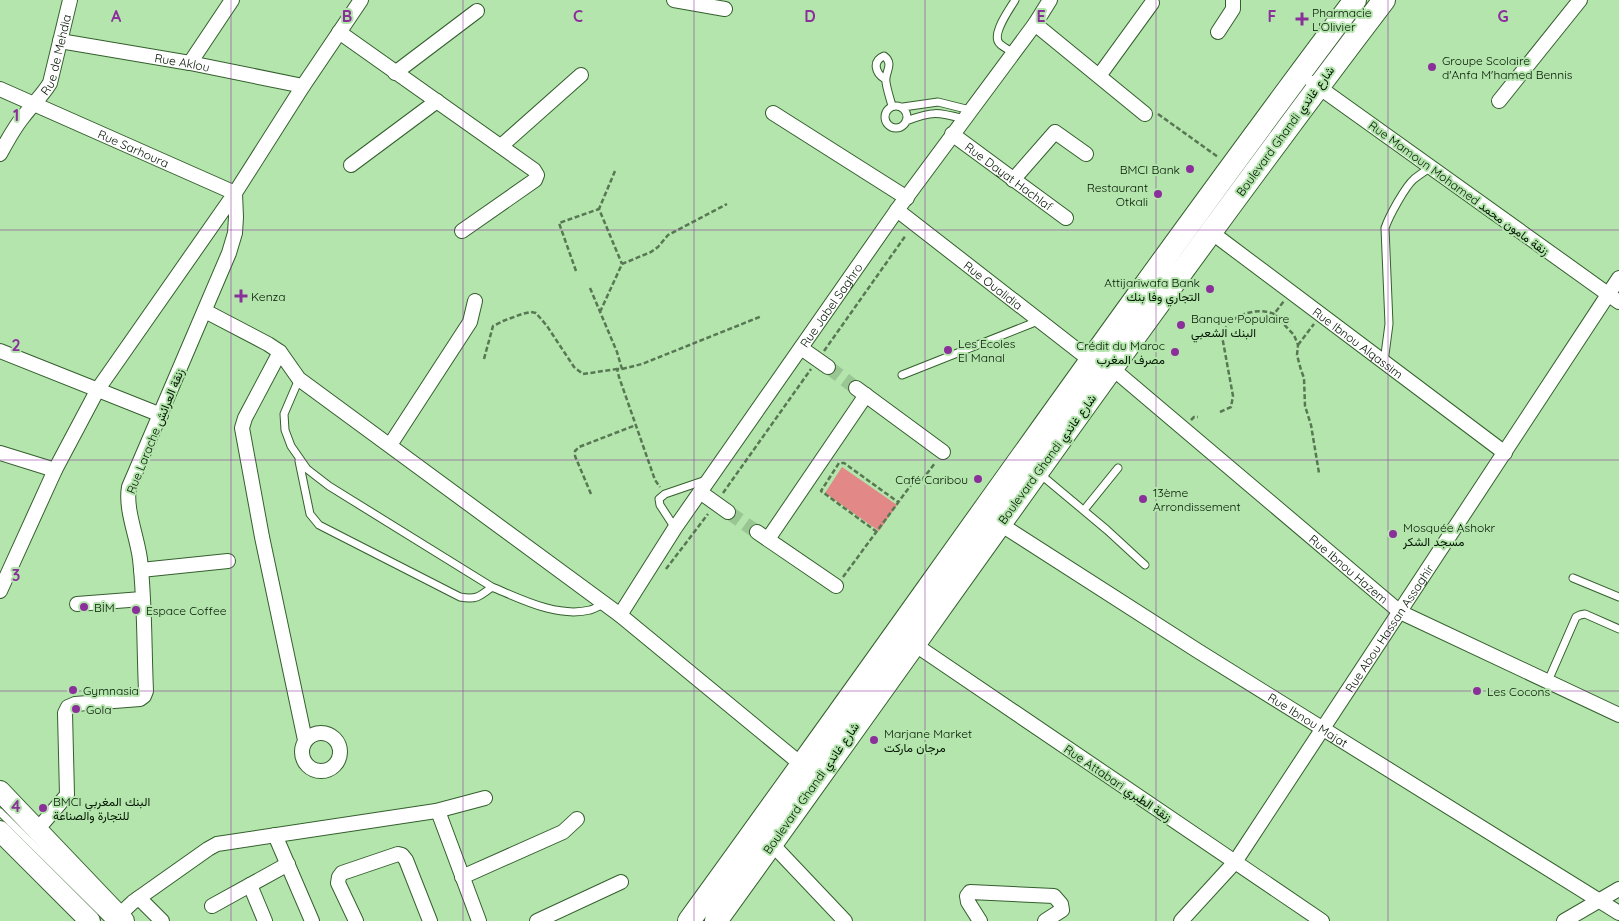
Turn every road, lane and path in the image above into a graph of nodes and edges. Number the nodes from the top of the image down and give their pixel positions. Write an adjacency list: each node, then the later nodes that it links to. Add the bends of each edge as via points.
1 (70, 0): 17 (street, Rue de Mehdia)
2 (232, 0): 19 (street)
3 (361, 0): 15 (street)
4 (674, 0): 12 (street)
5 (1015, 0): 18 (lane, via 996,38 998,43)
6 (1050, 0): 14 (street, Rue Jabel Saghro)
7 (1233, 0): 16 (street, via 1233,9)
8 (1355, 0): 21 (main road, Boulevard Ghandi شارع غاندي)
9 (1384, 0): 26 (main road, Boulevard Ghandi شارع غاندي)
10 (1580, 0): 29 (street)
11 (1152, 3): 23 (street)
12 (725, 9)
13 (477, 11): 20 (street)
14 (1035, 24): 18 (street, Rue Jabel Saghro); 23 (street)
15 (340, 32): 20 (street); 25 (street)
16 (1218, 32)
17 (60, 41): 19 (street, Rue Aklou); 30 (street, Rue de Mehdia, via 50,83)
18 (1014, 52): 35 (street, Rue Jabel Saghro)
19 (190, 63): 25 (street, Rue Aklou)
20 (395, 72): 28 (street)
21 (1300, 74): 26 (street, Rue Mamoun Mohamed زنقة مامون محمد); 73 (main road, Boulevard Ghandi شارع غاندي)
22 (581, 75): 38 (street)
23 (1098, 76): 34 (street)
24 (885, 79): 31 (lane)
25 (303, 86): 46 (street)
26 (1318, 87): 43 (street, Rue Mamoun Mohamed زنقة مامون محمد); 54 (main road, Boulevard Ghandi شارع غاندي)
27 (0, 89): 30 (street, Rue Sarhoura)
28 (437, 101): 38 (street); 42 (street)
29 (1499, 101)
30 (33, 104): 39 (street, Rue de Mehdia, via 16,125); 46 (street, Rue Sarhoura)
31 (892, 106): 32 (lane); 36 (lane, via 885,114 888,125 898,128)
32 (903, 107): 35 (lane, via 938,102); 36 (lane)
33 (773, 113): 47 (street)
34 (1145, 114): 41 (path, via 1160,114)
35 (967, 115): 36 (lane, via 938,113); 37 (street, Rue Jabel Saghro)
36 (906, 121)
37 (952, 134): 45 (street, Rue Dayat Hachlaf); 47 (street, Rue Jabel Saghro)
38 (501, 146): 53 (street, via 534,170 535,180)
39 (0, 154)
40 (1086, 154): 45 (street, via 1054,132)
41 (1219, 158)
42 (351, 165)
43 (1431, 168): 60 (street, Rue Mamoun Mohamed زنقة مامون محمد); 74 (lane, via 1407,187 1385,228 1389,324)
44 (615, 171): 49 (path)
45 (1013, 180): 51 (street, Rue Dayat Hachlaf)
46 (235, 193): 62 (street, Rue Larache زنقة العرائش, via 236,217 229,253); 81 (street)
47 (907, 198): 50 (street, Rue Jabel Saghro)
48 (727, 204): 55 (path, via 668,235 651,252)
49 (599, 209): 55 (path); 56 (path, via 559,223)
50 (898, 210): 52 (street, Rue Oualidia); 69 (street, Rue Jabel Saghro)
51 (1066, 218)
52 (914, 223): 67 (street, Rue Oualidia); 75 (path)
53 (462, 231)
54 (1211, 232): 59 (street, Rue Ibnou Alqassim); 78 (main road, Boulevard Ghandi شارع غاندي)
55 (622, 264): 63 (path)
56 (576, 271)
57 (1619, 278): 60 (street, Rue Abou Hassan Assaghir)
58 (590, 288): 63 (path)
59 (1292, 293): 64 (path); 65 (street, Rue Ibnou Alqassim)
60 (1614, 298): 88 (street, Rue Abou Hassan Assaghir)
61 (475, 301): 85 (street, via 470,322)
62 (205, 311): 70 (street); 83 (street, Rue Larache زنقة العرائش)
63 (600, 312): 77 (path)
64 (1274, 314): 68 (path, via 1294,335); 82 (path, via 1266,311 1245,314 1236,317 1224,330 1222,336 1233,396 1231,407)
65 (1321, 314): 68 (path); 74 (street, Rue Ibnou Alqassim)
66 (762, 316): 77 (path)
67 (1039, 320): 73 (street, Rue Oualidia); 79 (lane)
68 (1298, 345): 93 (path, via 1305,406)
69 (801, 348): 75 (street); 94 (street, Rue Jabel Saghro)
70 (280, 352): 80 (street); 124 (street, via 242,428)
71 (1, 355): 81 (street)
72 (484, 360): 76 (path, via 493,326 531,312 536,313 547,326 574,367 583,374)
73 (1090, 360): 125 (main road, Boulevard Ghandi شارع غاندي)
74 (1384, 362): 88 (street, Rue Ibnou Alqassim)
75 (823, 364): 99 (path)
76 (617, 369): 77 (path); 84 (path)
77 (622, 369)
78 (1113, 369): 92 (main road, Boulevard Ghandi شارع غاندي); 117 (street, Rue Ibnou Hazem)
79 (902, 375)
80 (299, 379): 85 (street); 89 (lane, via 284,414 285,430)
81 (98, 388): 83 (street); 91 (street)
82 (1220, 412)
83 (161, 415): 107 (street, Rue Larache زنقة العرائش, via 127,497)
84 (636, 425): 96 (path, via 575,450); 97 (path, via 655,480)
85 (390, 445): 116 (street)
86 (942, 452): 98 (path, via 922,480 916,480); 110 (street, via 861,392 762,536)
87 (0, 453): 91 (street)
88 (1505, 453): 117 (street, Rue Abou Hassan Assaghir)
89 (299, 458): 111 (lane, via 307,469 342,495); 111 (lane, via 310,514 319,525 460,596 479,597)
90 (1118, 468): 100 (lane)
91 (54, 470): 112 (street)
92 (1038, 472): 100 (lane); 102 (main road, Boulevard Ghandi شارع غاندي)
93 (1319, 473)
94 (711, 478): 95 (street, Rue Jabel Saghro); 97 (lane)
95 (700, 492): 99 (street); 103 (street, Rue Jabel Saghro)
96 (590, 494)
97 (666, 494): 103 (lane, via 659,499 660,505)
98 (898, 502): 104 (path); 104 (path, via 844,463 839,463 821,491)
99 (716, 503): 101 (street); 108 (path)
100 (1084, 510): 106 (lane)
101 (728, 512)
102 (1000, 524): 120 (main road, Boulevard Ghandi شارع غاندي); 123 (street, Rue Ibnou Majat)
103 (675, 528): 118 (street, Rue Jabel Saghro)
104 (877, 532): 110 (path)
105 (228, 561): 107 (street)
106 (1145, 565)
107 (141, 570): 114 (street, Rue Larache زنقة العرائش)
108 (662, 574)
109 (1573, 578): 113 (lane)
110 (836, 586)
111 (492, 587): 116 (lane, via 559,610 590,610)
112 (0, 591)
113 (1619, 597)
114 (142, 599): 115 (street); 131 (street, Rue Larache زنقة العرائش, via 144,696 68,707 65,713 67,795)
115 (77, 604)
116 (604, 604): 118 (street)
117 (1400, 612): 121 (street, Rue Ibnou Hazem); 123 (street, Rue Abou Hassan Assaghir)
118 (620, 615): 125 (street)
119 (1619, 628): 121 (lane, via 1585,614 1576,618)
120 (914, 644): 134 (main road, Boulevard Ghandi شارع غاندي); 135 (street, Rue Attabari زنقة الطبري)
121 (1548, 681): 122 (street, Rue Ibnou Hazem)
122 (1619, 715)
123 (1324, 729): 135 (street, Rue Abou Hassan Assaghir); 142 (street, Rue Ibnou Majat)
124 (305, 740)
125 (802, 765): 154 (main road, Boulevard Ghandi شارع غاندي)
126 (0, 791): 131 (main road)
127 (484, 798): 128 (street)
128 (438, 810): 133 (street); 137 (street)
129 (0, 812): 145 (lane)
130 (577, 819): 137 (street, via 563,832)
131 (37, 830): 145 (main road)
132 (0, 831): 146 (main road)
133 (275, 835): 136 (street); 141 (street, via 217,844)
134 (772, 844): 155 (main road, Boulevard Ghandi شارع غاندي); 156 (street)
135 (1236, 862): 159 (street, Rue Abou Hassan Assaghir); 160 (street, Rue Attabari زنقة الطبري)
136 (288, 864): 139 (street); 149 (street)
137 (462, 877): 152 (street)
138 (621, 882): 153 (street)
139 (250, 885): 143 (street); 148 (street)
140 (1619, 889): 142 (street)
141 (139, 898): 145 (street); 147 (street)
142 (1599, 900): 144 (street, Rue Ibnou Majat); 161 (street)
143 (212, 906)
144 (1619, 913)
145 (117, 919)
146 (90, 921)
147 (162, 921)
148 (265, 921)
149 (312, 921)
150 (356, 921): 151 (street, via 338,883 339,877 342,873 398,854 406,860)
151 (430, 921)
152 (479, 921)
153 (537, 921)
154 (689, 921)
155 (716, 921)
156 (845, 921)
157 (980, 921): 158 (street, via 968,902 970,892 1054,896 1062,910)
158 (1045, 921)
159 (1181, 921)
160 (1322, 921)
161 (1564, 921)

